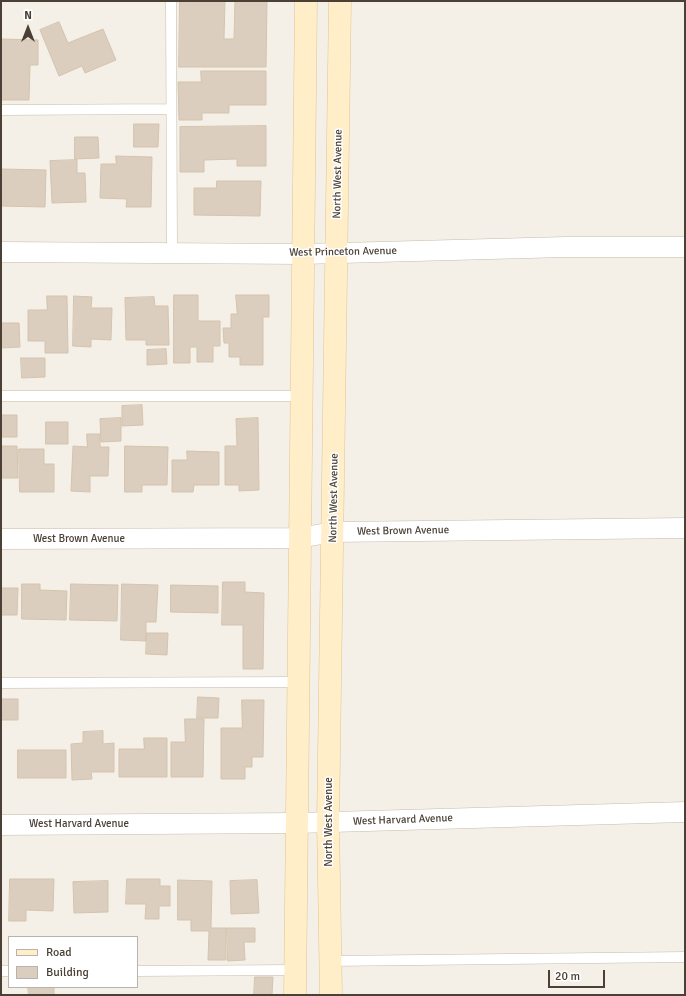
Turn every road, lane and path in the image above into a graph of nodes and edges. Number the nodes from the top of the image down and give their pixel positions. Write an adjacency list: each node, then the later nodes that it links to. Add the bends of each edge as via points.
1 (171, 1): 4 (lane)
2 (306, 1): 10 (main road)
3 (340, 1): 9 (main road, North West Avenue)
4 (171, 109): 5 (lane); 8 (lane)
5 (1, 110)
6 (685, 246): 9 (street, West Princeton Avenue)
7 (1, 252): 8 (street, West Princeton Avenue)
8 (172, 252): 10 (street, West Princeton Avenue)
9 (337, 253): 10 (street, West Princeton Avenue); 14 (main road, North West Avenue)
10 (303, 254): 12 (main road)
11 (1, 396): 12 (lane)
12 (302, 396): 15 (main road)
13 (685, 528): 14 (street, West Brown Avenue)
14 (333, 532): 15 (street, West Brown Avenue); 20 (main road, North West Avenue)
15 (299, 538): 16 (street, West Brown Avenue); 17 (main road)
16 (1, 539)
17 (299, 682): 18 (lane); 21 (main road)
18 (1, 683)
19 (685, 812): 20 (street, West Harvard Avenue)
20 (328, 822): 21 (street, West Harvard Avenue); 24 (main road, North West Avenue)
21 (297, 823): 22 (street, West Harvard Avenue); 25 (main road)
22 (1, 825)
23 (685, 957): 24 (lane)
24 (330, 961): 28 (main road, North West Avenue)
25 (295, 970): 26 (lane); 27 (main road)
26 (138, 971)
27 (295, 995)
28 (331, 995)

